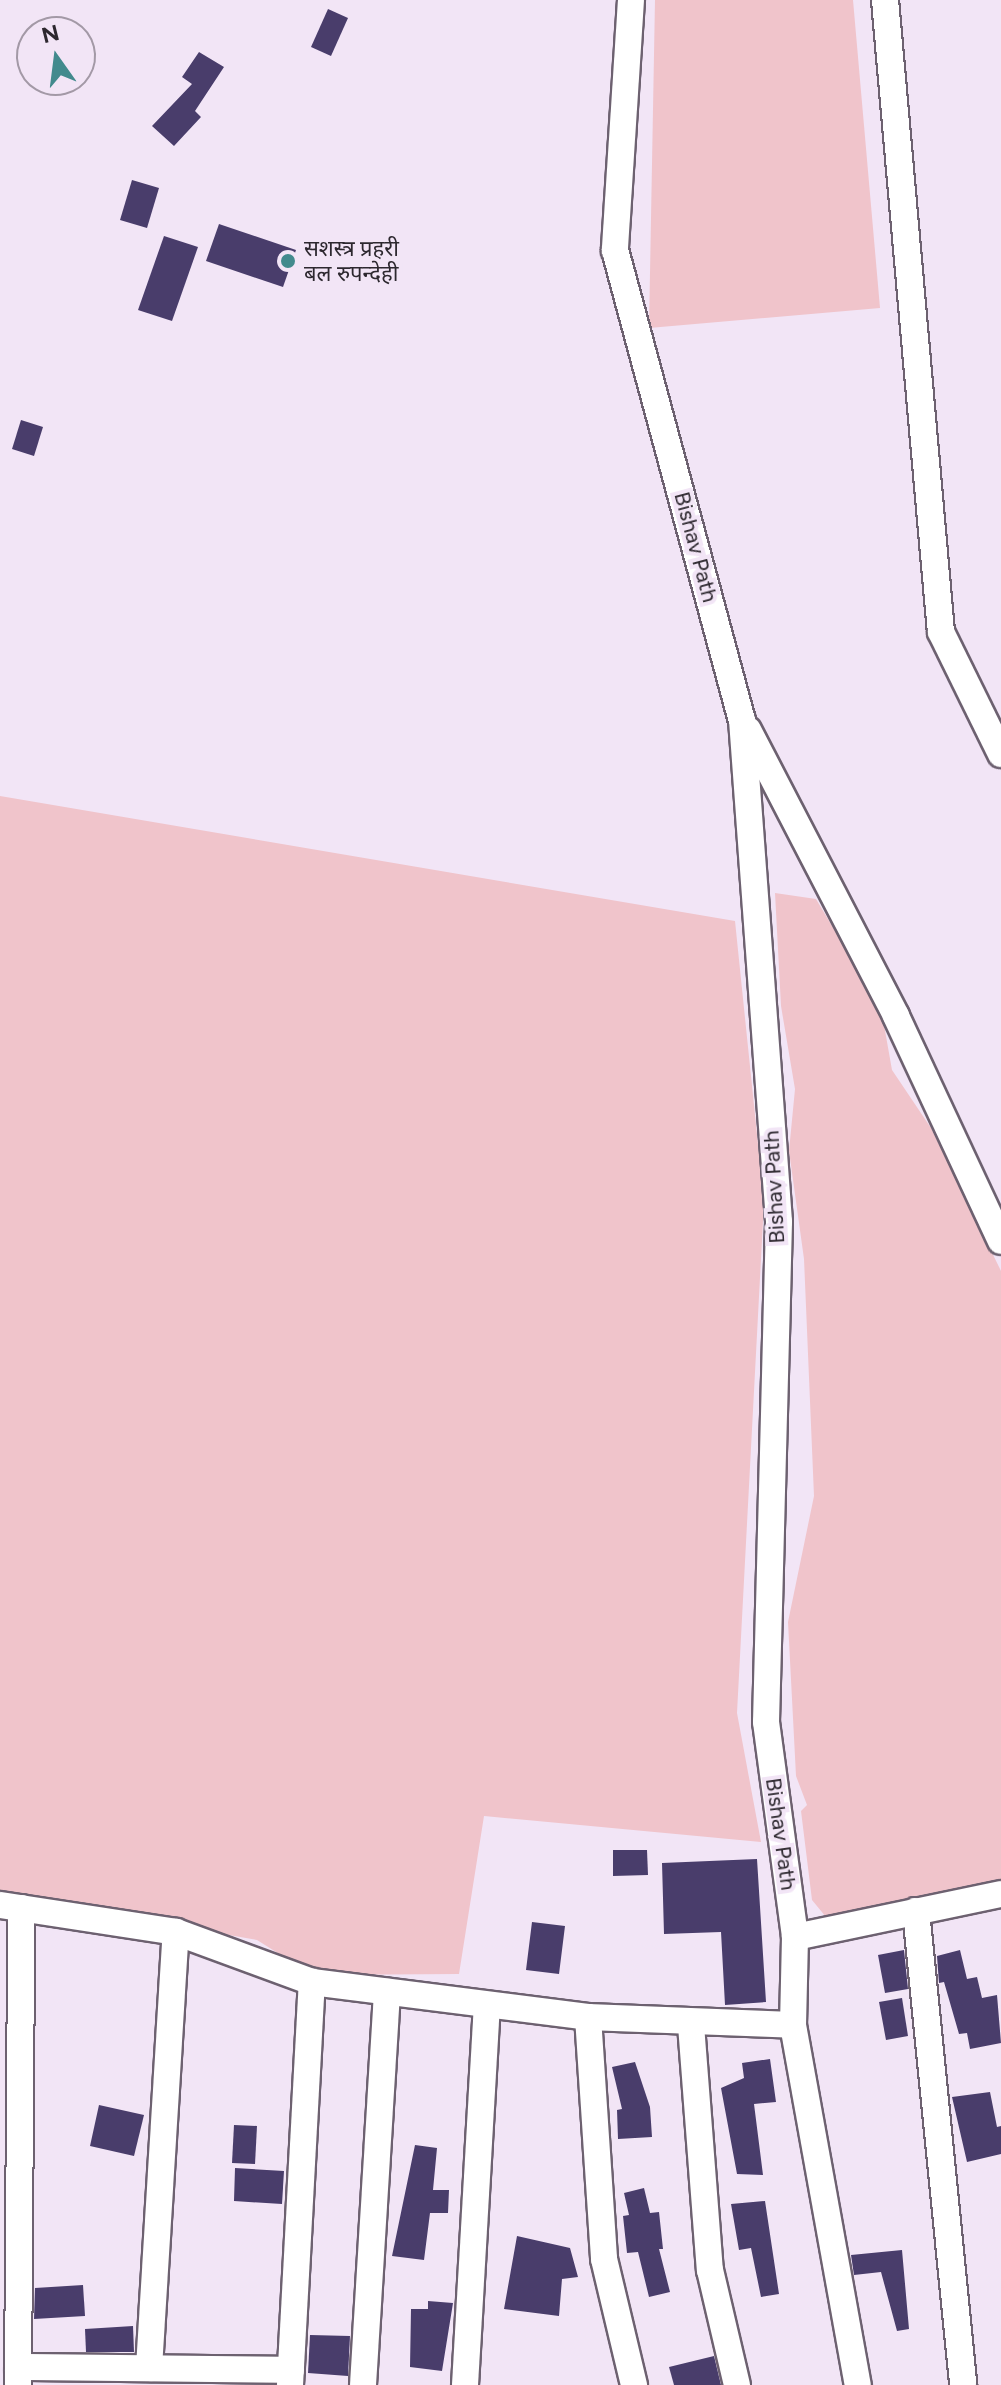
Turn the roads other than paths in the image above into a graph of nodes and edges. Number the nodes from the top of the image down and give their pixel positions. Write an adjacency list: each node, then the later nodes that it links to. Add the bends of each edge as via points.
1 (631, 0): 3 (street, Bishav Path, via 615,250)
2 (885, 0): 4 (street, via 941,632)
3 (742, 720): 5 (street, via 896,1016); 10 (street, Bishav Path, via 779,1222 766,1722)
4 (1001, 754)
5 (1001, 1241)
6 (1001, 1894): 8 (street)
7 (10, 1907): 9 (street); 17 (street)
8 (916, 1911): 10 (street); 26 (street)
9 (176, 1932): 11 (street); 18 (street)
10 (795, 1937): 16 (street, Bishav Path)
11 (312, 1982): 12 (street); 20 (street)
12 (387, 1992): 13 (street); 21 (street)
13 (487, 2007): 14 (street); 22 (street)
14 (588, 2017): 15 (street); 23 (street, via 604,2259)
15 (691, 2025): 16 (street); 24 (street, via 710,2270)
16 (793, 2025): 25 (street, Bishav Path)
17 (9, 2266): 19 (street)
18 (149, 2368): 19 (street); 20 (street)
19 (18, 2376)
20 (291, 2378)
21 (363, 2385)
22 (465, 2385)
23 (634, 2385)
24 (737, 2385)
25 (858, 2385)
26 (963, 2385)

